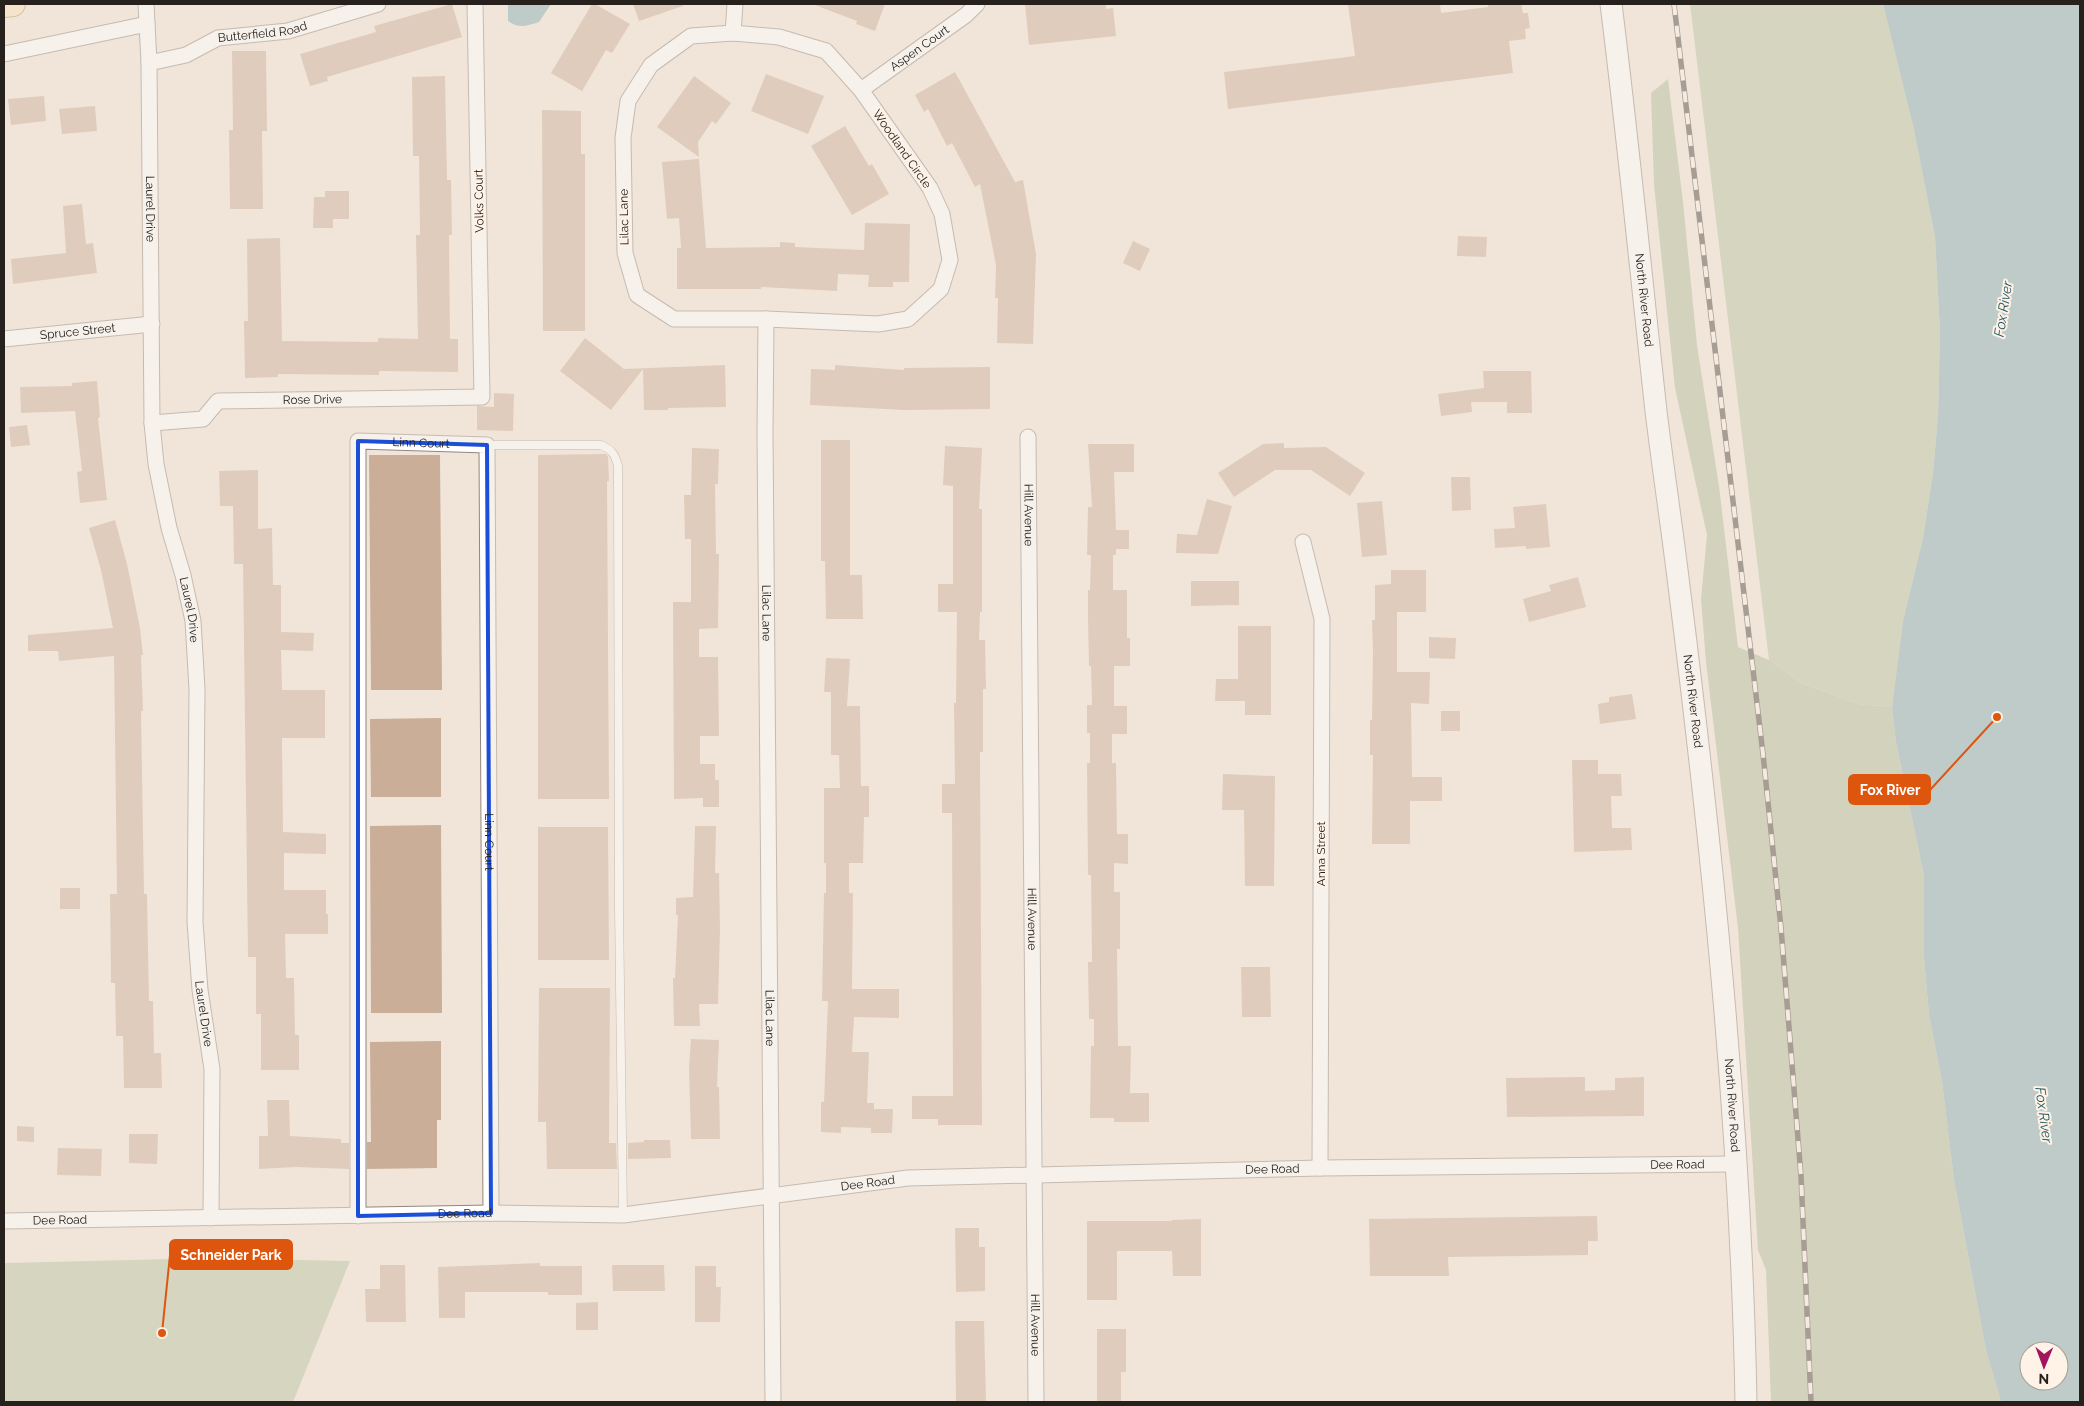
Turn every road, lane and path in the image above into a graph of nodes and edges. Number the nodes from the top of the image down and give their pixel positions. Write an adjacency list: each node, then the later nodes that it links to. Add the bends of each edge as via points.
1 (13, 4): 8 (main road)
2 (146, 4): 9 (street, Laurel Drive)
3 (378, 4): 12 (street, Butterfield Road, via 288,31 218,38 186,55)
4 (475, 4): 17 (street, Volks Court)
5 (735, 4): 10 (street)
6 (977, 4): 13 (street, Aspen Court)
7 (1611, 4): 22 (main road, North River Road, via 1714,895)
8 (4, 6)
9 (147, 24): 11 (street); 12 (street, Laurel Drive)
10 (733, 33): 13 (street, Woodland Circle, via 779,37 826,51); 14 (street, Lilac Lane, via 690,36 651,65 628,101 623,138 625,253 637,295 674,319)
11 (4, 54)
12 (149, 63): 15 (street, Laurel Drive)
13 (861, 90): 14 (street, Woodland Circle, via 930,188 942,214 950,260 942,289 908,319 878,324)
14 (766, 319): 25 (street, Lilac Lane)
15 (152, 324): 16 (street, Spruce Street); 18 (street, Laurel Drive)
16 (4, 339)
17 (482, 398): 18 (street, Rose Drive, via 218,401 204,419)
18 (152, 422): 29 (street, Laurel Drive, via 156,464 169,528 193,621 197,689 195,922 200,990 212,1069)
19 (1028, 437): 24 (street, Hill Avenue)
20 (488, 445): 26 (street, Linn Court); 27 (lane, via 600,445 611,450 618,466); 28 (street, Linn Court, via 358,441)
21 (1303, 542): 23 (street, Anna Street, via 1322,619)
22 (1735, 1164): 23 (street, Dee Road); 33 (main road, North River Road)
23 (1320, 1168): 24 (street, Dee Road)
24 (1035, 1173): 25 (street, Dee Road, via 908,1178); 32 (street, Hill Avenue)
25 (771, 1197): 27 (street, Dee Road); 31 (street, Lilac Lane)
26 (491, 1213): 27 (street, Dee Road); 28 (street, Dee Road)
27 (623, 1215)
28 (358, 1216): 29 (street, Dee Road)
29 (211, 1218): 30 (street, Dee Road)
30 (4, 1221)
31 (773, 1402)
32 (1036, 1402)
33 (1746, 1402)

